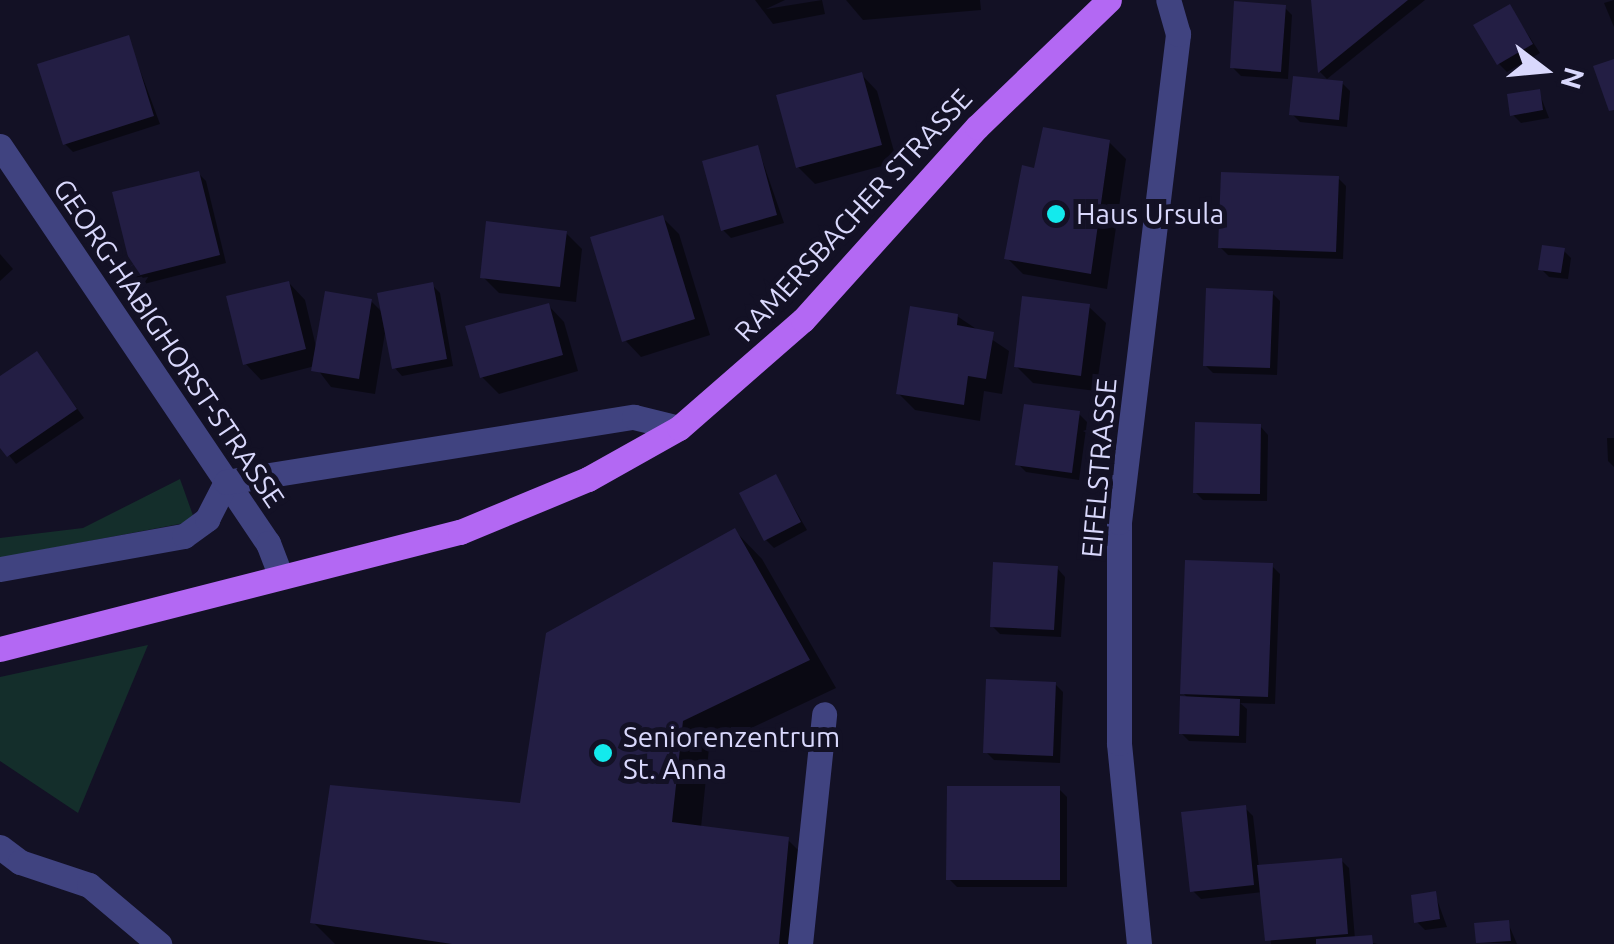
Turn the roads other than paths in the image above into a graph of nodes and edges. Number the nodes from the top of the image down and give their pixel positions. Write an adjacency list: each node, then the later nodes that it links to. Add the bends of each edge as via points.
1 (1168, 0): 13 (street, EIFELSTRASSE, via 1178,34 1119,522 1119,743)
2 (1097, 4): 4 (main road, RAMERSBACHER STRASSE, via 803,320)
3 (0, 146): 5 (street, GEORG-HABIGHORST-STRASSE)
4 (679, 428): 5 (street, via 634,418); 7 (main road, RAMERSBACHER STRASSE, via 588,479 460,532)
5 (226, 482): 6 (street, via 207,519 184,536); 7 (street, GEORG-HABIGHORST-STRASSE, via 268,543)
6 (0, 568)
7 (281, 577): 8 (main road, RAMERSBACHER STRASSE)
8 (0, 648)
9 (824, 714): 12 (street)
10 (0, 847): 11 (street, via 20,862 89,885)
11 (149, 942)
12 (800, 944)
13 (1139, 944)

